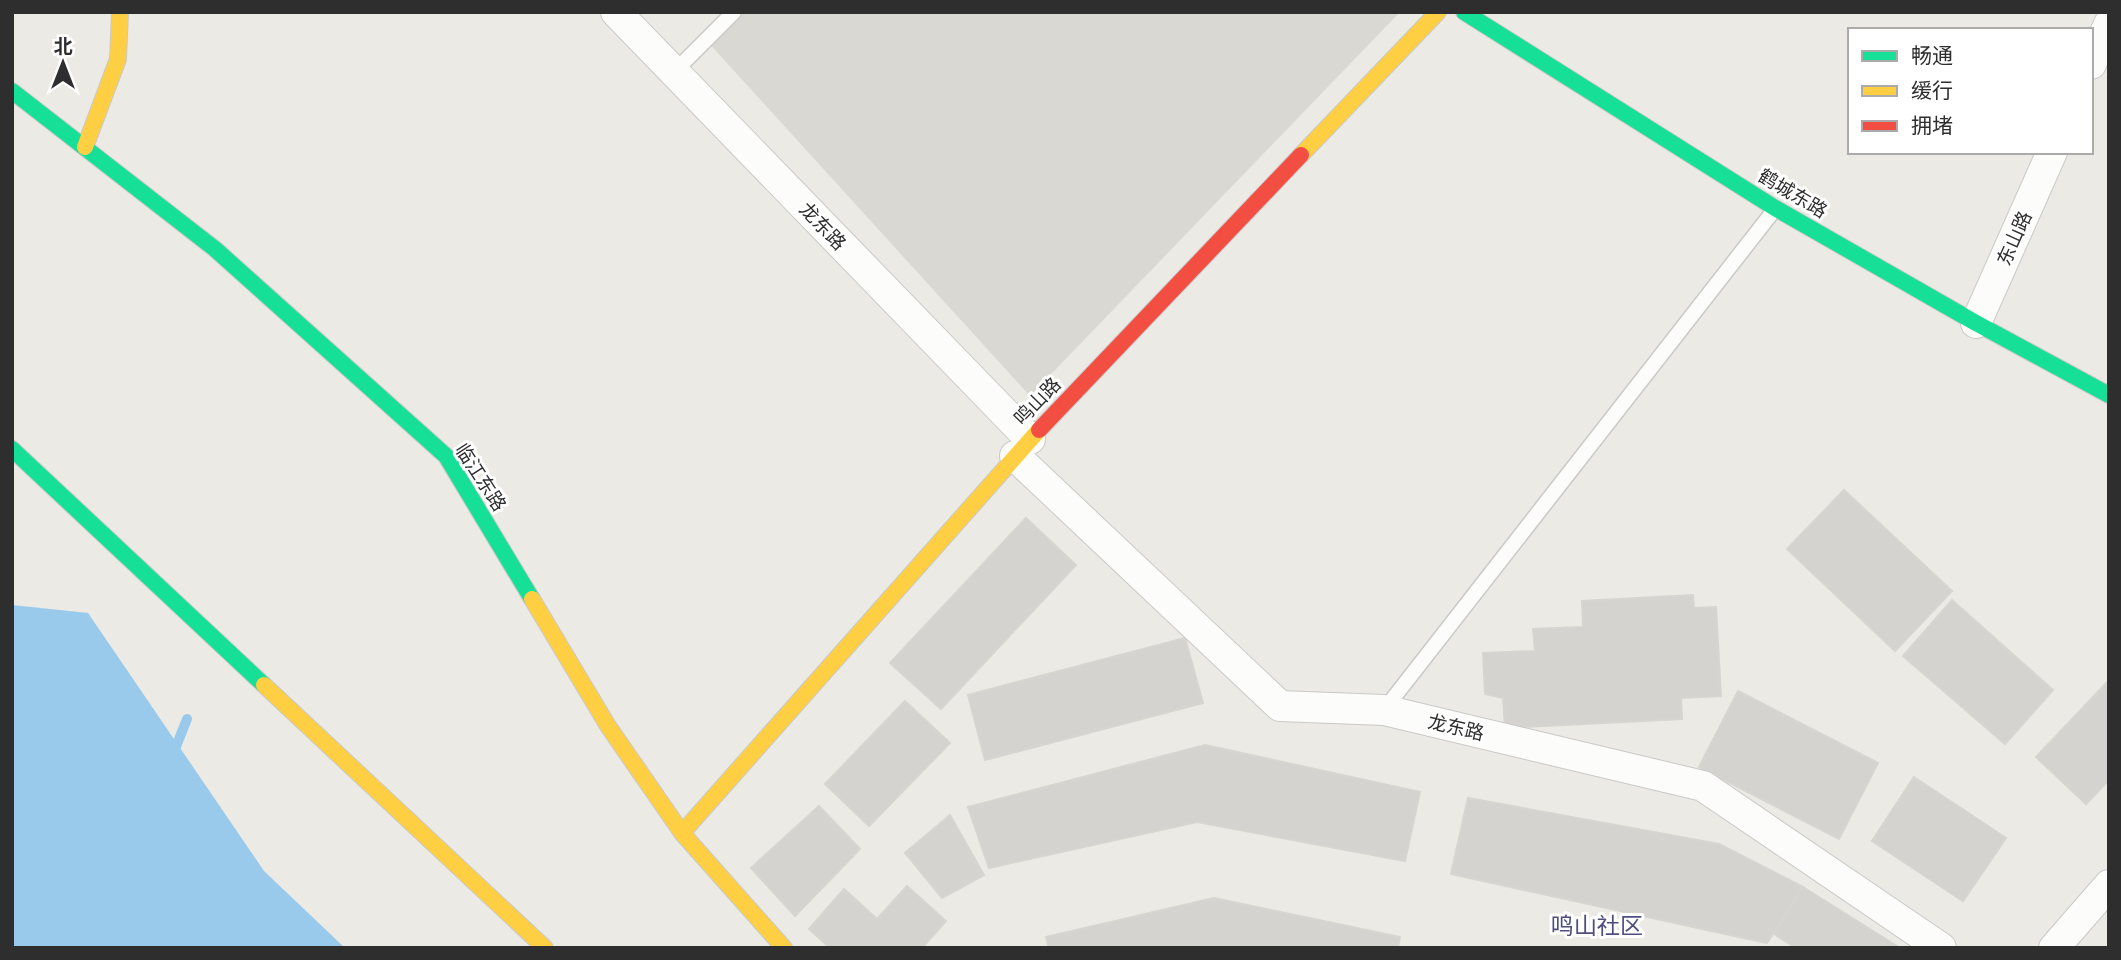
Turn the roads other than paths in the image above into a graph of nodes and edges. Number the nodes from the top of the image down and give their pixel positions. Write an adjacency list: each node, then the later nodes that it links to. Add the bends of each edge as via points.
1 (120, 12): 10 (street, via 118,60)
2 (616, 12): 8 (street, 龙东路)
3 (734, 12): 8 (lane)
4 (1438, 12): 15 (street, 鸣山路)
5 (1464, 12): 12 (street, 鹤城东路)
6 (2109, 24): 7 (street)
7 (2093, 60)
8 (674, 72): 15 (street, 龙东路)
9 (12, 91): 10 (street, 临江东路)
10 (85, 146): 18 (street, 临江东路, via 215,249 446,456 608,726)
11 (2051, 154): 13 (street, 东山路)
12 (1775, 208): 13 (street, 鹤城东路); 17 (lane)
13 (1976, 323): 14 (street, 鹤城东路)
14 (2109, 395)
15 (1022, 448): 17 (street, 龙东路, via 1280,706); 18 (street, 鸣山路)
16 (12, 449): 20 (street)
17 (1384, 710): 22 (street, 龙东路, via 1703,786)
18 (682, 832): 21 (street, 临江东路)
19 (2109, 885): 23 (street)
20 (545, 948)
21 (784, 948)
22 (1941, 948)
23 (2054, 948)

